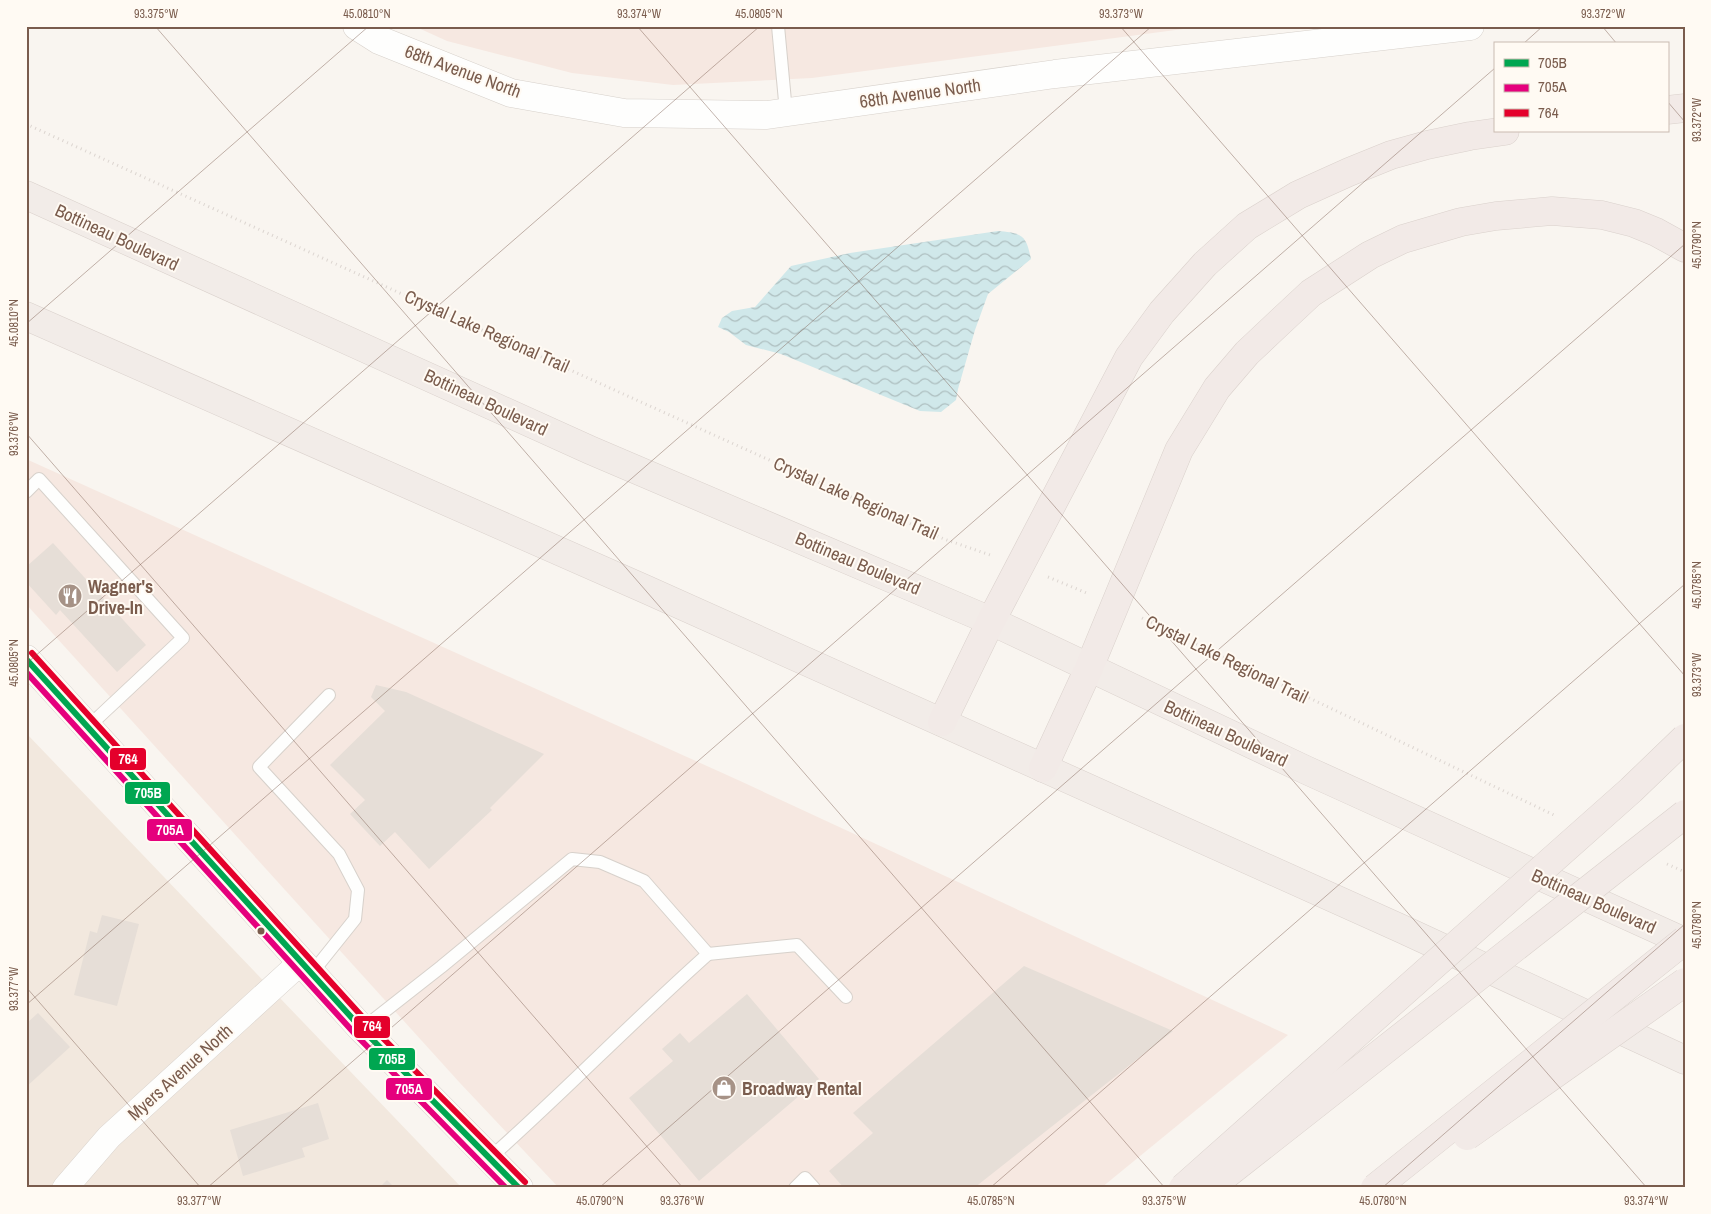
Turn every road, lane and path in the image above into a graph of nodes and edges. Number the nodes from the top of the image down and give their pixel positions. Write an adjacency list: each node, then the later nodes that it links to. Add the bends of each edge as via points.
1 (778, 26): 6 (lane)
2 (1470, 26): 6 (street, 68th Avenue North, via 1055,74)
3 (368, 33): 6 (street, 68th Avenue North, via 511,93 624,114 767,115)
4 (1685, 108): 5 (highway)
5 (1668, 110)
6 (786, 112)
7 (26, 124): 13 (path, Crystal Lake Regional Trail, via 944,539)
8 (1499, 132): 13 (highway, via 1391,155 1298,195 1247,226 1205,264 1162,312 1129,357)
9 (26, 196): 15 (highway, Bottineau Boulevard, via 590,450)
10 (1685, 248): 14 (highway, via 1634,223 1602,215 1552,211 1461,222 1404,239 1370,255 1311,293 1247,353 1218,388 1180,450)
11 (26, 316): 19 (highway)
12 (26, 492): 20 (lane, via 40,479 183,638)
13 (1021, 566): 14 (path, Crystal Lake Regional Trail); 15 (highway)
14 (1114, 604): 17 (highway); 24 (path, Crystal Lake Regional Trail)
15 (991, 621): 17 (highway, Bottineau Boulevard); 19 (highway)
16 (26, 659): 20 (street)
17 (1089, 668): 22 (highway); 27 (highway, Bottineau Boulevard)
18 (329, 695): 29 (lane, via 259,767 339,854 358,890 354,919)
19 (942, 722): 22 (highway)
20 (88, 727): 29 (street)
21 (1685, 738): 39 (highway, bridge, via 1631,790)
22 (1043, 768): 33 (highway)
23 (1685, 814): 40 (highway, bridge)
24 (1560, 818)
25 (1658, 861): 26 (path)
26 (1685, 872)
27 (1685, 941): 41 (highway, bridge)
28 (708, 954): 31 (lane, via 797,945); 32 (lane, via 644,881 600,862 572,859); 34 (lane)
29 (306, 968): 32 (street); 35 (street, Myers Avenue North, via 109,1137)
30 (1685, 982): 42 (highway, bridge)
31 (846, 997)
32 (362, 1029): 34 (street)
33 (1685, 1060)
34 (490, 1158): 36 (street)
35 (65, 1188)
36 (519, 1188)
37 (795, 1188): 38 (lane, via 806,1178)
38 (814, 1188)
39 (1183, 1188)
40 (1209, 1188)
41 (1375, 1188)
42 (1394, 1188)

